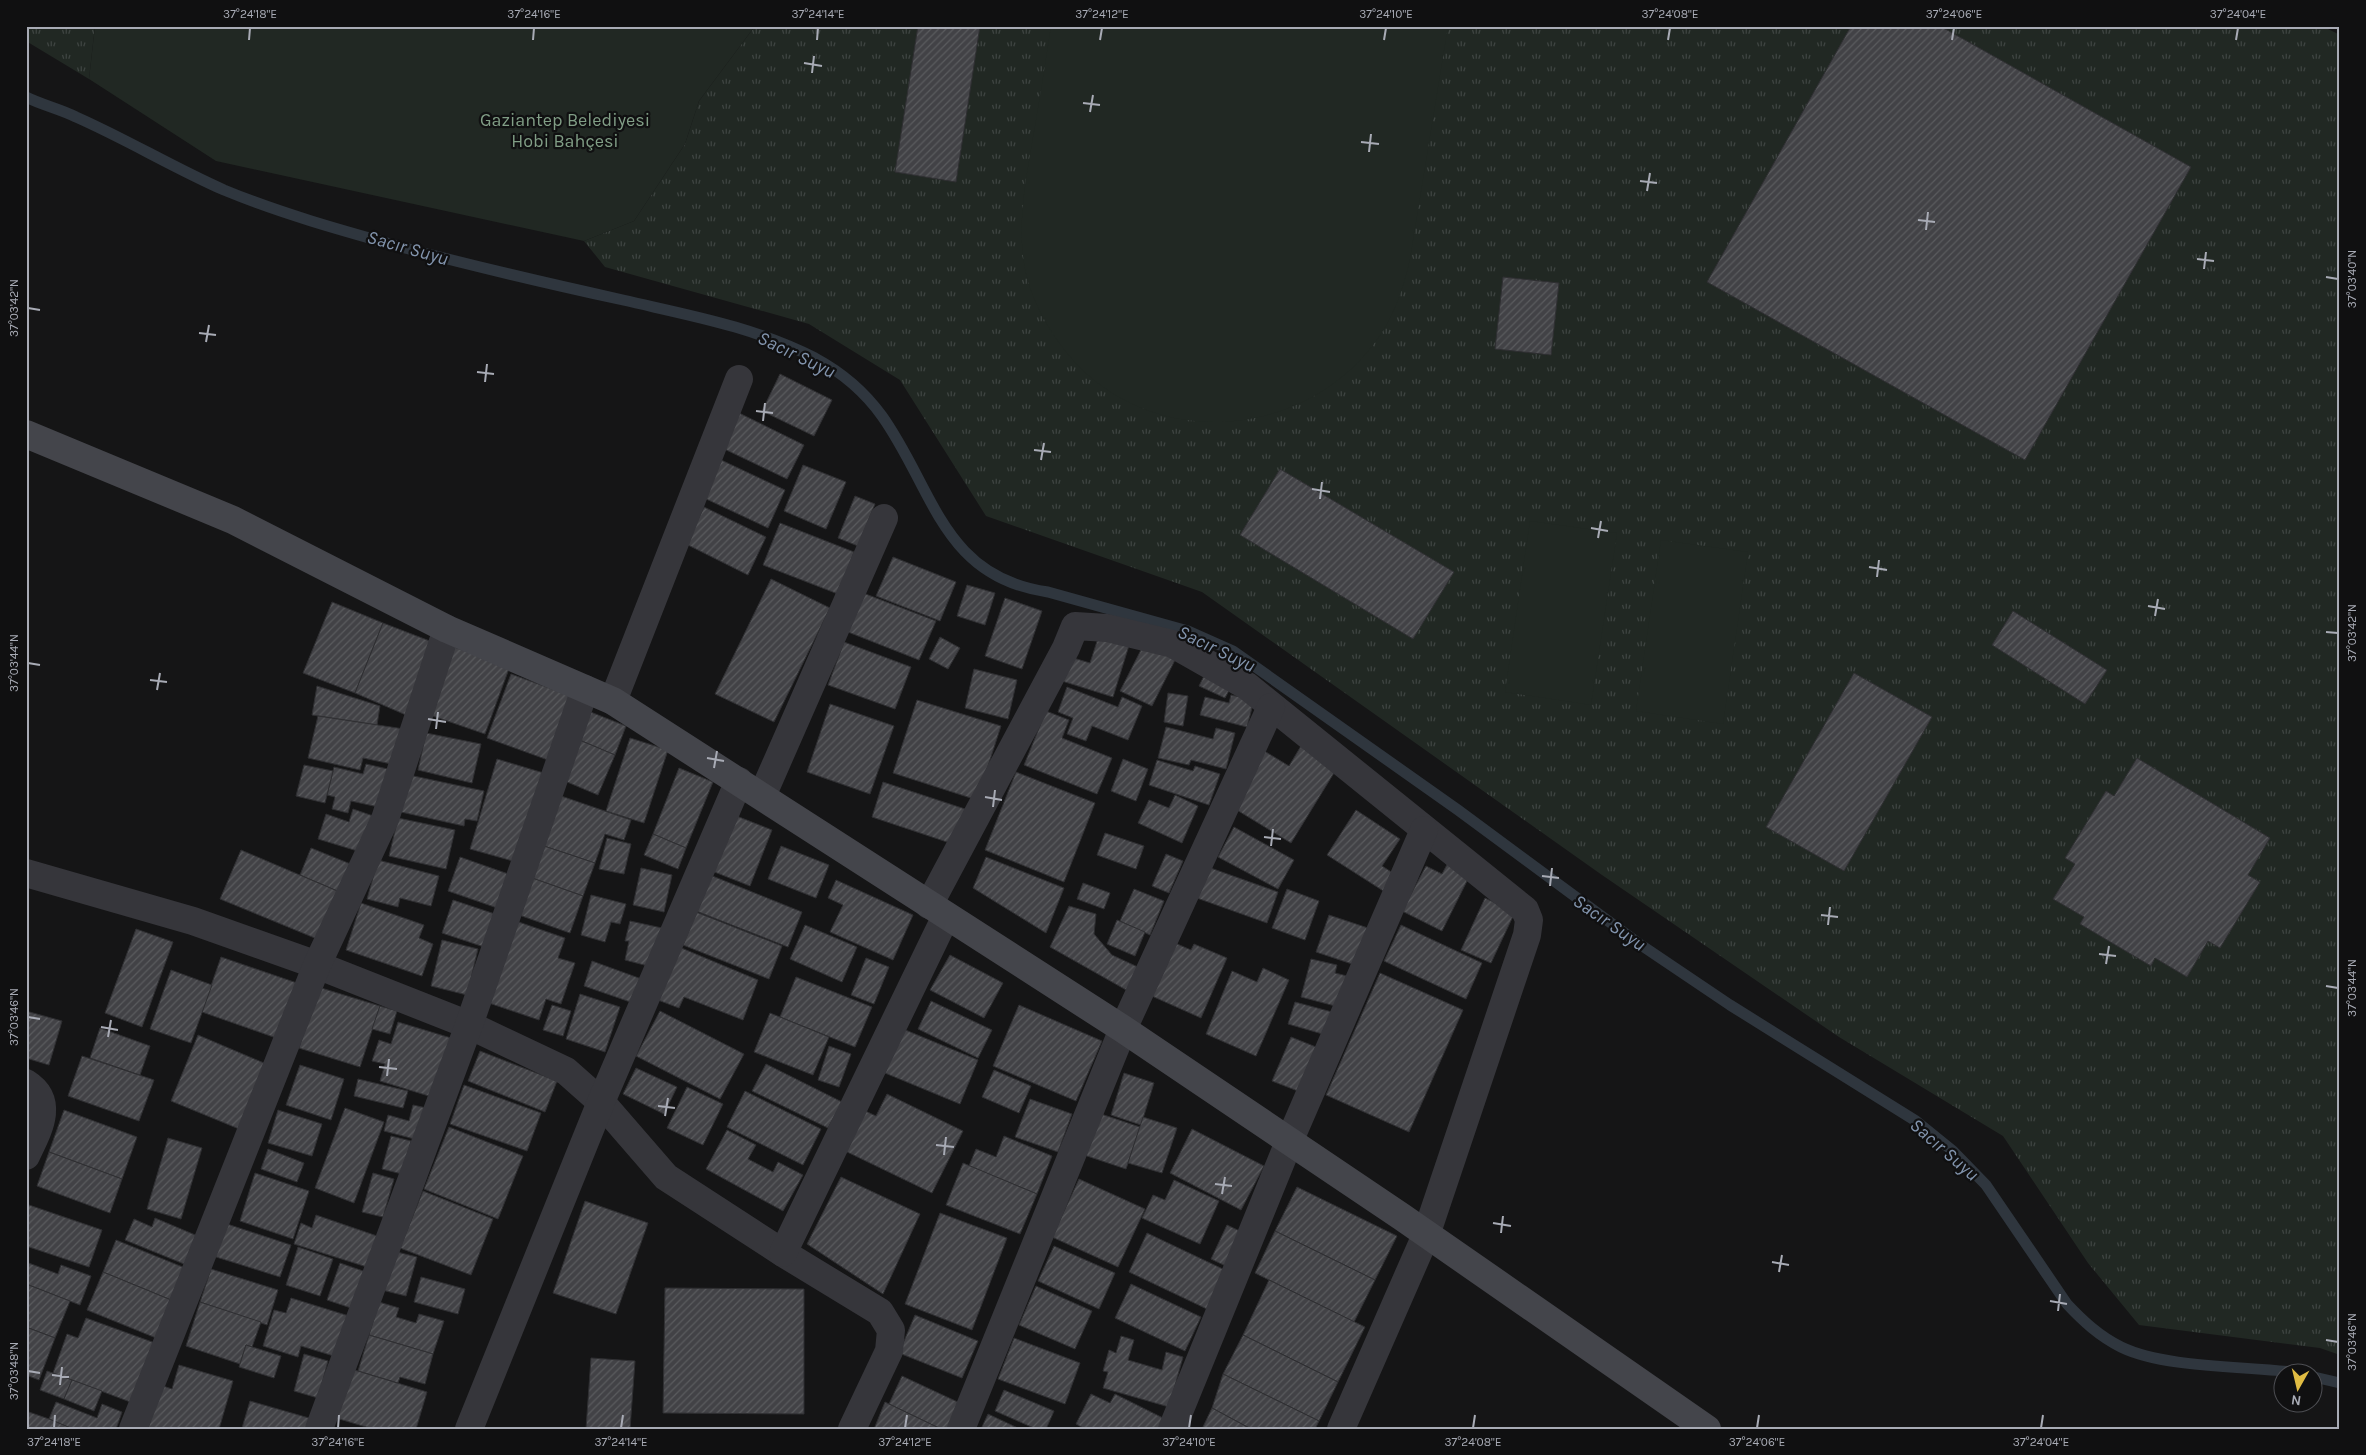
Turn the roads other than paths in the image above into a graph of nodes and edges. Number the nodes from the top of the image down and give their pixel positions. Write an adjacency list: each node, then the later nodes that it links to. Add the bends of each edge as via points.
1 (739, 379): 6 (street)
2 (26, 434): 4 (street, via 233,520)
3 (884, 518): 9 (street)
4 (447, 629): 5 (street); 13 (street, via 386,819)
5 (585, 689): 6 (street); 14 (street)
6 (613, 701): 8 (street)
7 (1271, 707): 10 (street); 12 (street, via 1248,686 1173,644 1107,628 1076,626); 15 (street)
8 (739, 781): 9 (street); 17 (street)
9 (762, 796): 12 (street)
10 (1424, 830): 18 (street); 20 (street, via 1525,910 1530,920)
11 (26, 873): 13 (street, via 193,921)
12 (938, 911): 15 (street); 21 (street)
13 (318, 965): 14 (street); 22 (street)
14 (470, 1025): 17 (street, via 566,1071); 23 (street)
15 (1123, 1029): 18 (street); 26 (street)
16 (26, 1083): 19 (street, via 43,1104 42,1121)
17 (601, 1102): 21 (street, via 666,1177); 24 (street)
18 (1289, 1142): 20 (street); 27 (street)
19 (26, 1156)
20 (1426, 1236): 28 (street); 29 (street)
21 (783, 1253): 25 (street, via 880,1312 891,1330 889,1351)
22 (133, 1429)
23 (319, 1429)
24 (469, 1429)
25 (852, 1429)
26 (961, 1429)
27 (1172, 1429)
28 (1341, 1429)
29 (1708, 1429)

